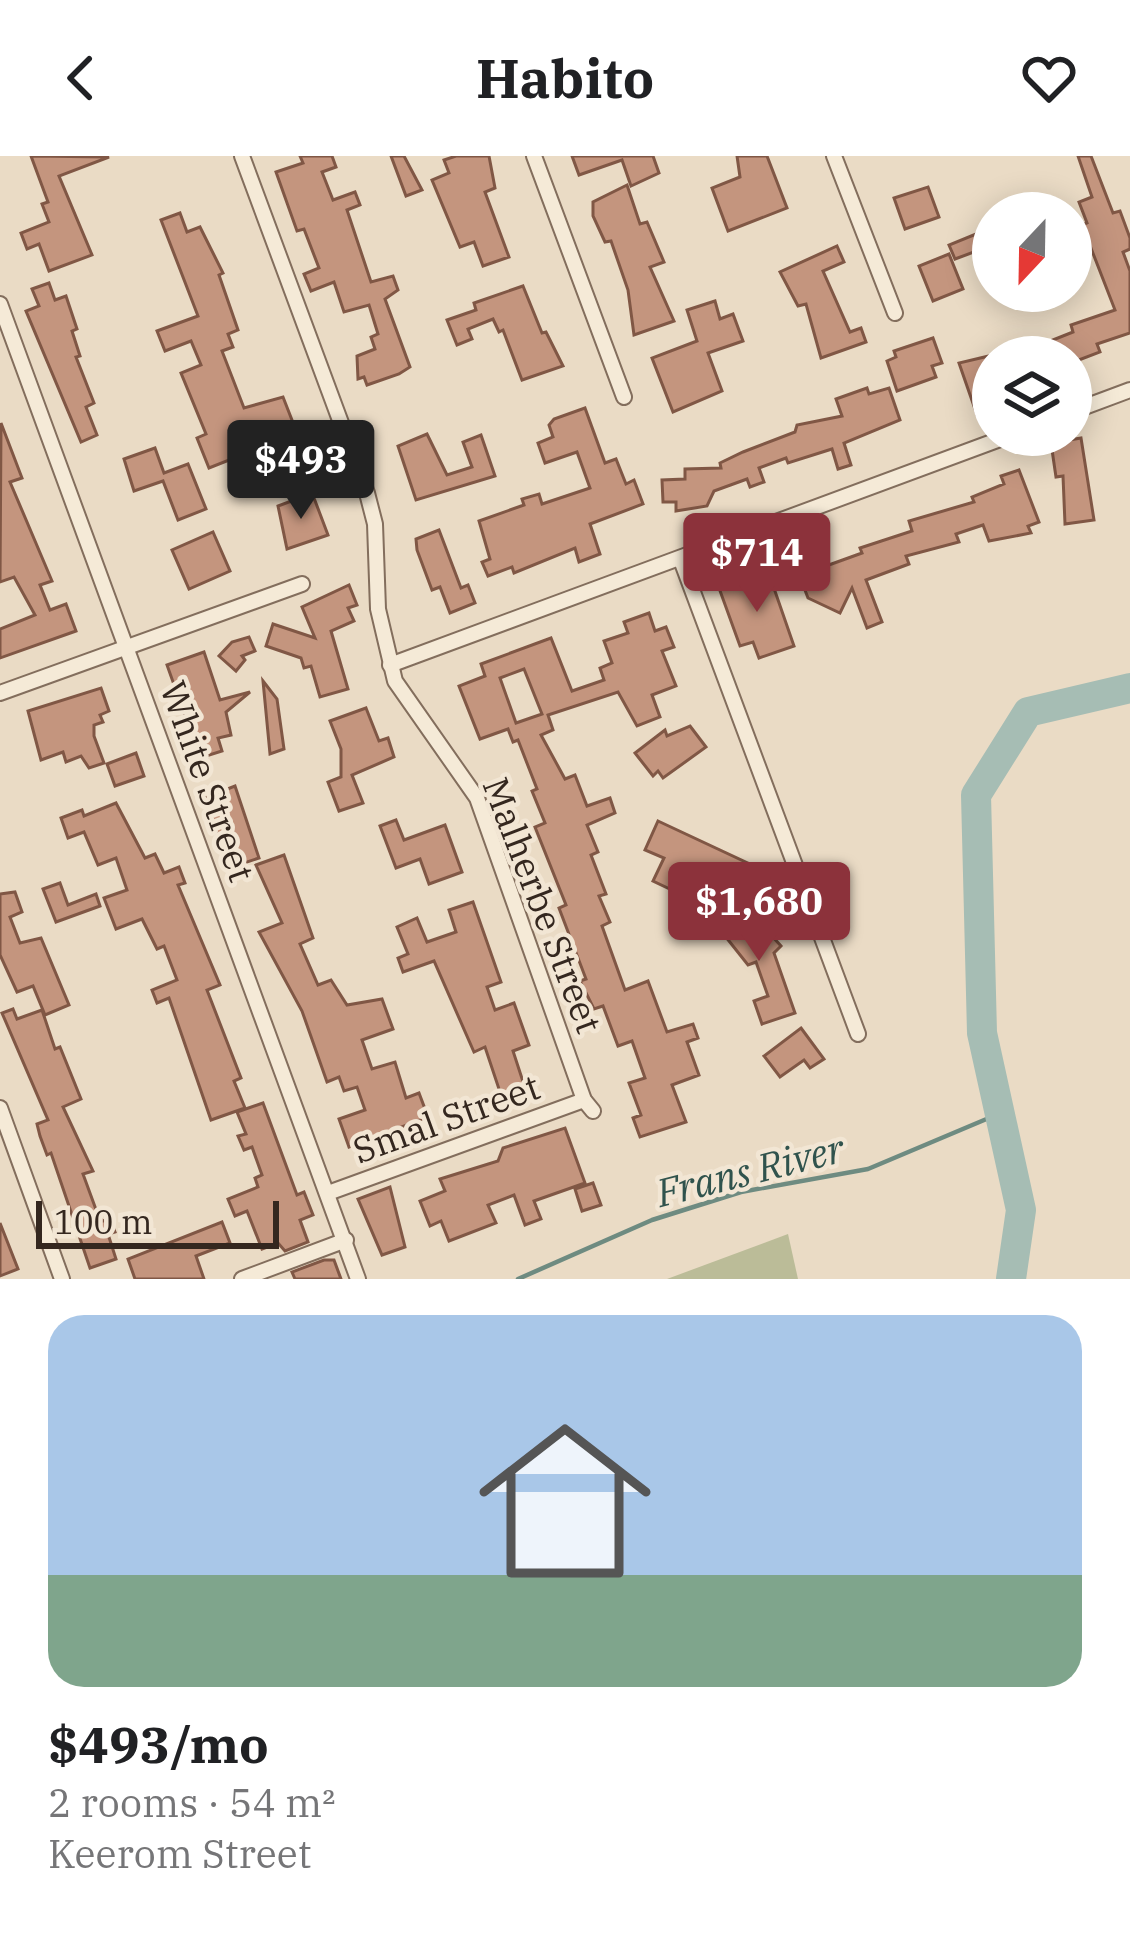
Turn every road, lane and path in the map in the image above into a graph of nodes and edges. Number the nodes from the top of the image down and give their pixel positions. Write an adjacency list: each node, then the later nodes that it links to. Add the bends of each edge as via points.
1 (242, 156): 13 (street, Malherbe Street, via 367,493)
2 (534, 156): 7 (street)
3 (834, 156): 5 (street)
4 (0, 304): 12 (street, White Street)
5 (895, 313)
6 (1130, 390): 8 (street)
7 (624, 397)
8 (1092, 404)
9 (972, 450): 10 (street)
10 (681, 560): 13 (street); 15 (street)
11 (302, 584): 12 (street)
12 (126, 646): 14 (street); 18 (street, White Street)
13 (390, 665): 16 (street, Malherbe Street, via 404,699 477,798)
14 (0, 693)
15 (858, 1034)
16 (589, 1106): 18 (street, Smal Street)
17 (0, 1108): 20 (street)
18 (328, 1193): 19 (street, White Street)
19 (346, 1240): 21 (street); 22 (street, White Street)
20 (62, 1279)
21 (242, 1279)
22 (358, 1279)

